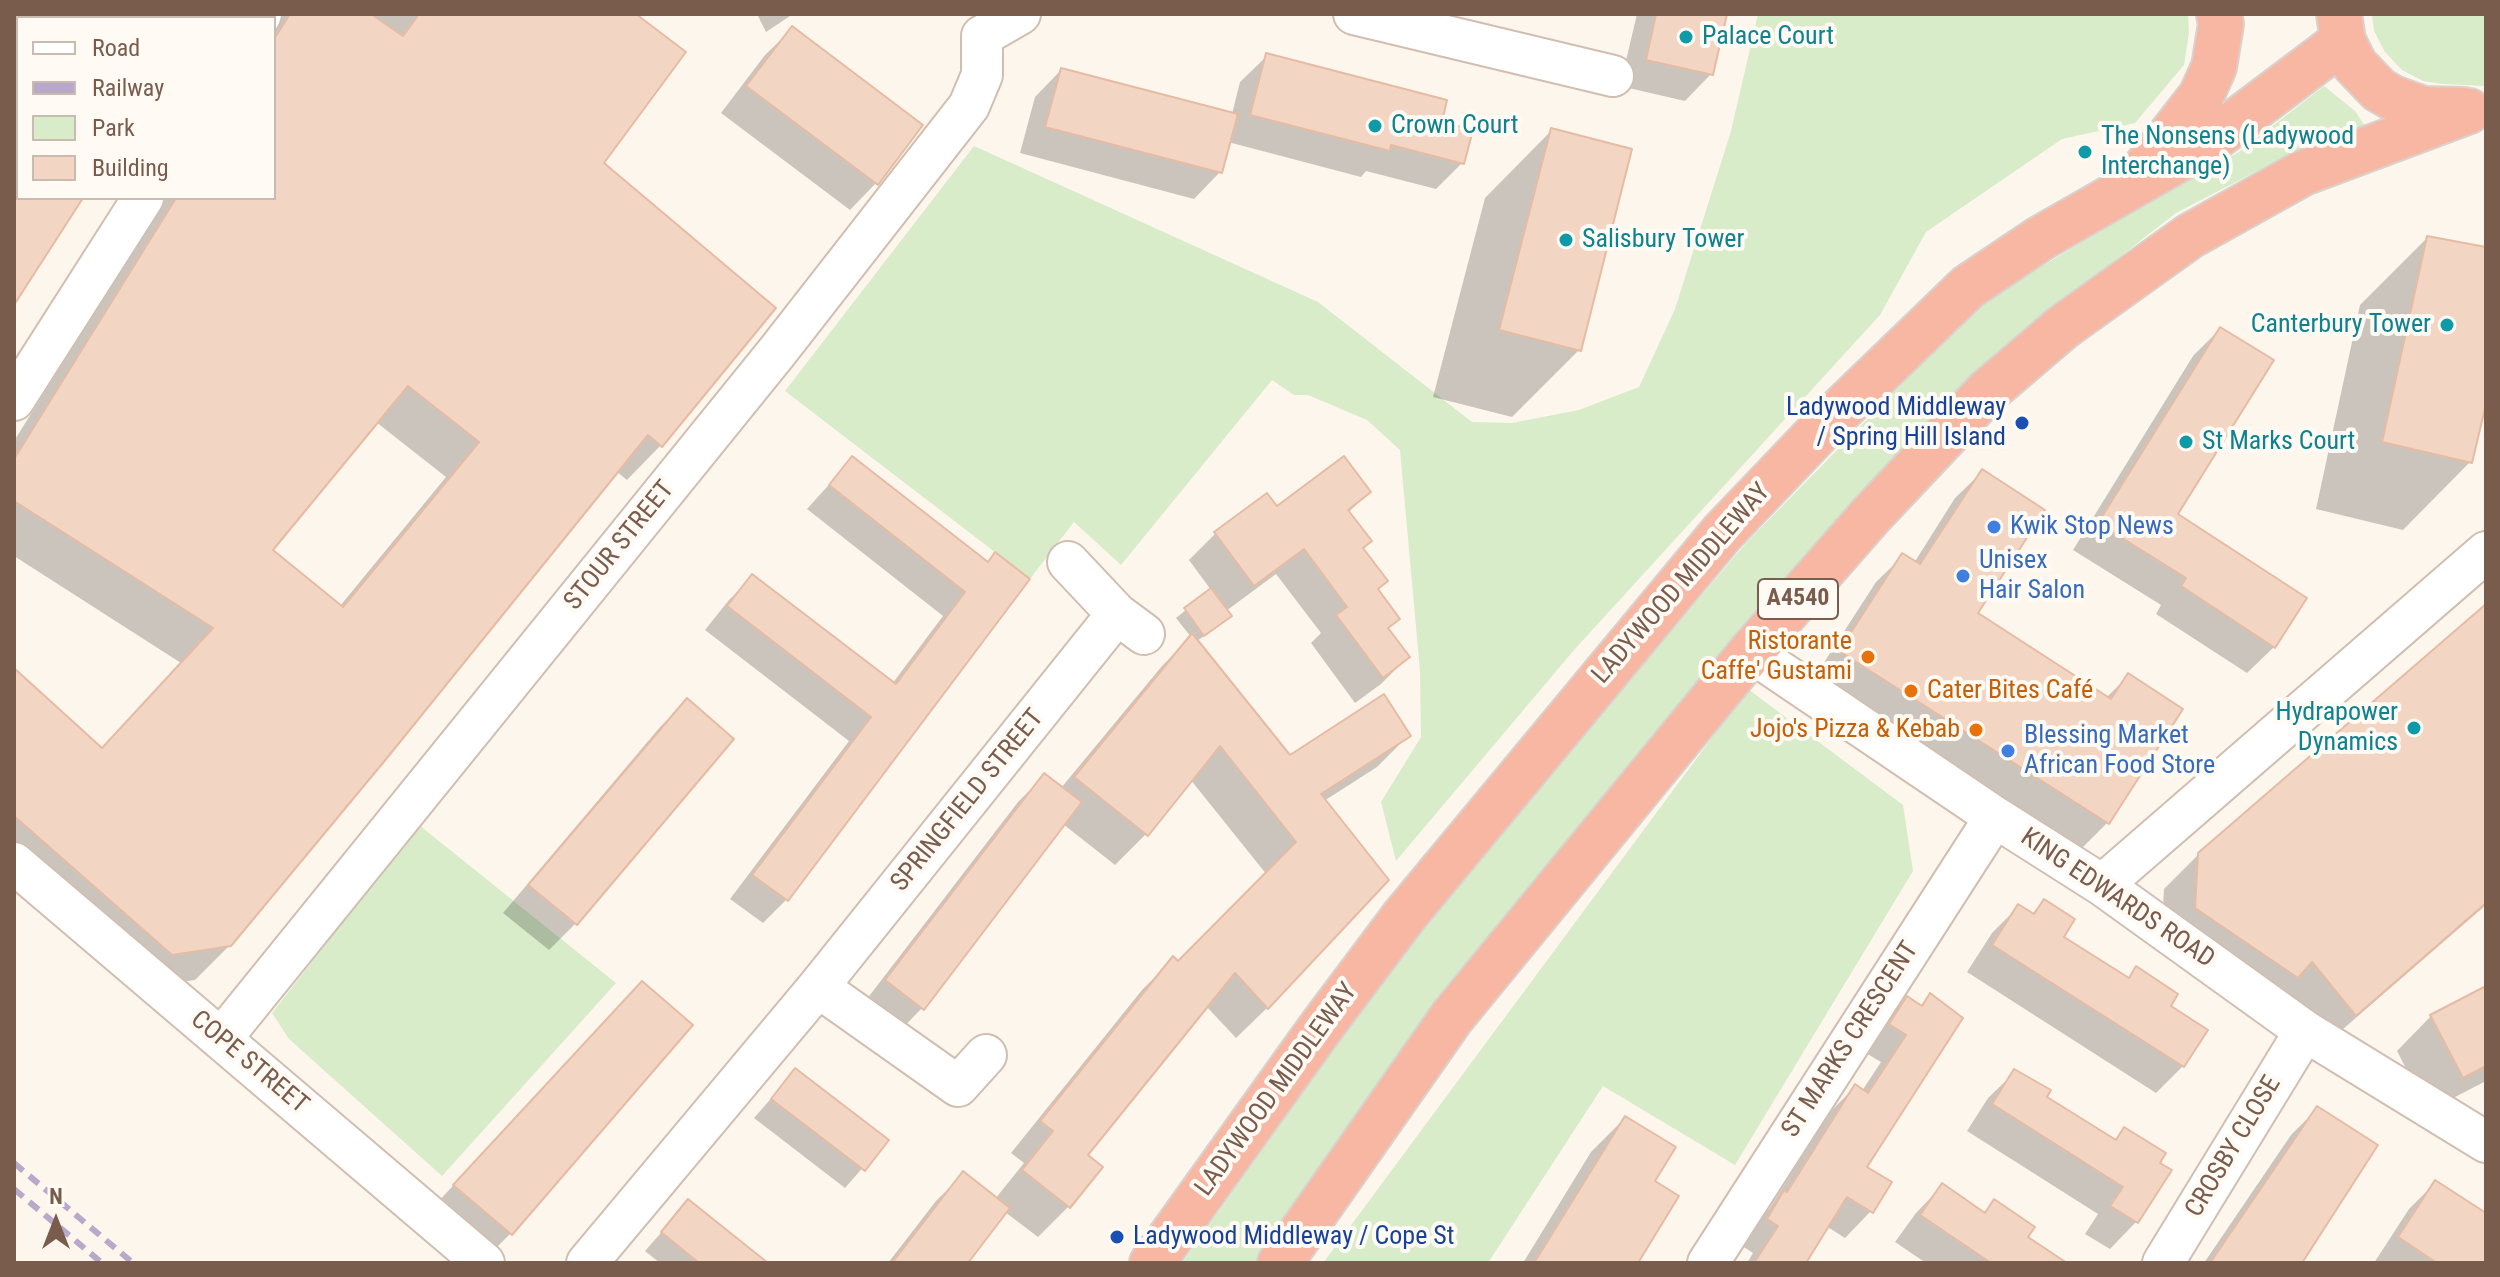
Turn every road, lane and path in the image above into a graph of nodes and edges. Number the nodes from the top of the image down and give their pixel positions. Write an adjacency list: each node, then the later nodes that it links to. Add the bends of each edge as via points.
1 (1020, 14): 4 (street)
2 (1354, 14): 6 (street)
3 (2219, 14): 8 (highway, A4540, via 2214,67 2201,96)
4 (975, 25): 19 (street, STOUR STREET, via 982,75 969,106 777,352)
5 (2341, 28): 7 (highway, A4540, via 2355,65 2379,90 2423,109); 8 (highway, LADYWOOD MIDDLEWAY / A4540, via 2209,142)
6 (1613, 76)
7 (2477, 111): 13 (highway, A4540, via 2303,173 2190,236 2063,327 1987,392)
8 (2131, 186): 24 (highway, LADYWOOD MIDDLEWAY / A4540, via 1968,287 1722,533 1405,915)
9 (142, 200): 10 (street)
10 (14, 400)
11 (2486, 552): 16 (street)
12 (1068, 562): 17 (street, SPRINGFIELD STREET, via 1130,624)
13 (1751, 652): 14 (street, KING EDWARDS ROAD); 25 (highway, A4540, via 1452,1017)
14 (1995, 817): 16 (street, KING EDWARDS ROAD); 26 (street, ST MARKS CRESCENT)
15 (14, 863): 19 (street, COPE STREET)
16 (2102, 885): 18 (street, KING EDWARDS ROAD)
17 (818, 987): 20 (street, via 958,1086); 23 (street, SPRINGFIELD STREET)
18 (2305, 1031): 21 (street, KING EDWARDS ROAD); 27 (street, CROSBY CLOSE)
19 (221, 1039): 22 (street, COPE STREET)
20 (986, 1055)
21 (2483, 1136)
22 (484, 1263)
23 (587, 1263)
24 (1152, 1263)
25 (1280, 1263)
26 (1708, 1263)
27 (2163, 1263)

